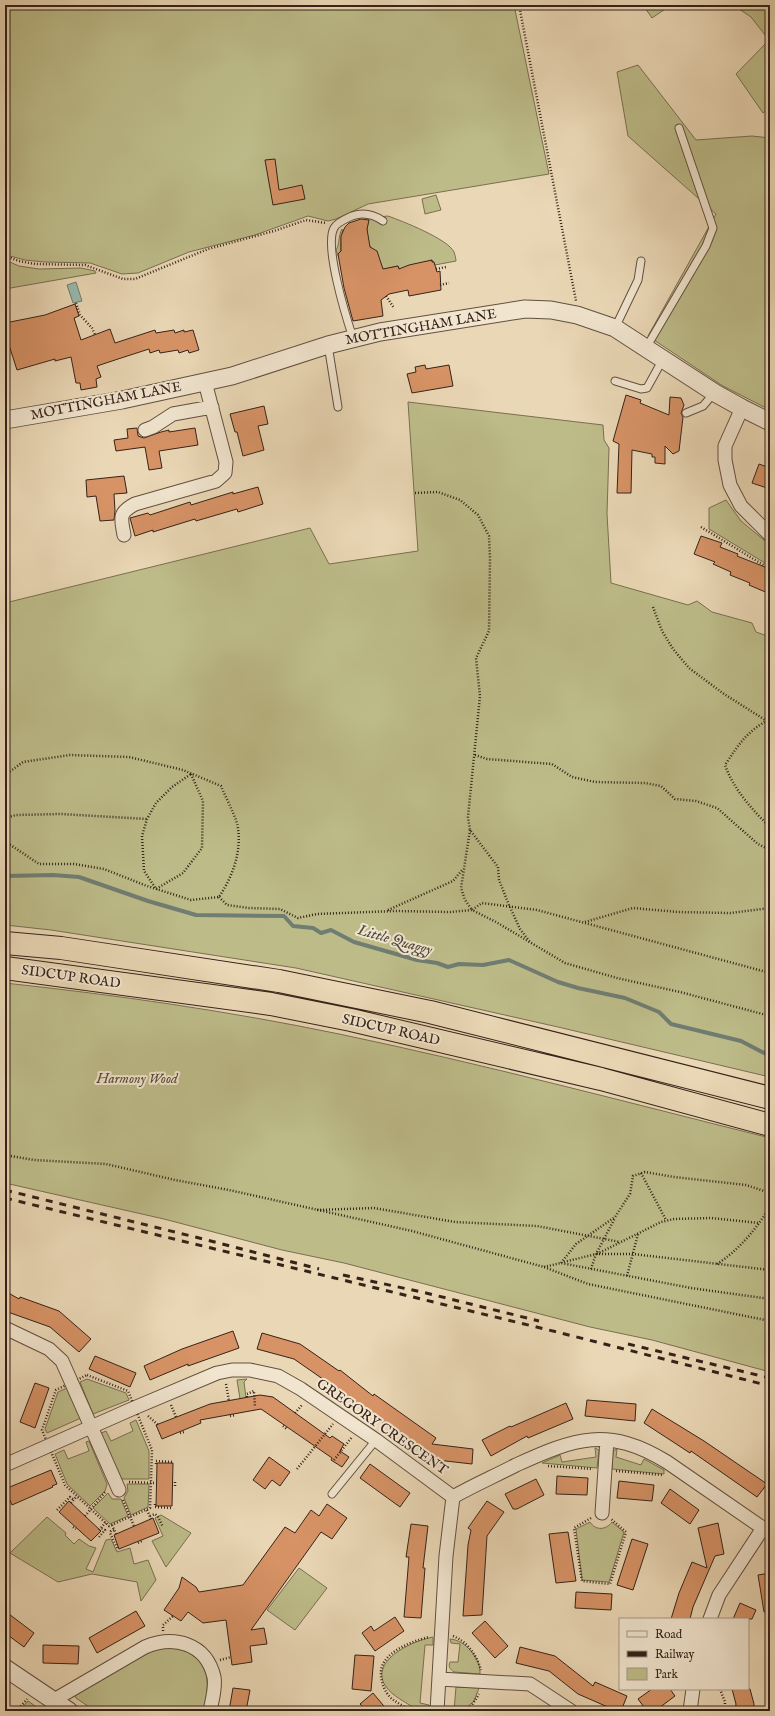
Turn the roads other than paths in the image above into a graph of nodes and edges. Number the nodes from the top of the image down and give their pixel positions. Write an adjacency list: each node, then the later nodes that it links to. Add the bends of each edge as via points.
1 (679, 128): 7 (lane, via 713,228 706,246)
2 (383, 221): 5 (lane, via 369,214 360,214 337,224 333,231 331,248 338,286)
3 (641, 261): 4 (lane, via 638,280)
4 (615, 328): 5 (street, MOTTINGHAM LANE, via 577,315 525,309); 7 (street, MOTTINGHAM LANE)
5 (353, 338): 6 (street, MOTTINGHAM LANE)
6 (328, 345): 10 (street, MOTTINGHAM LANE, via 232,376); 13 (lane)
7 (646, 348): 8 (street, MOTTINGHAM LANE)
8 (663, 359): 9 (lane, via 646,388 641,389); 11 (street, MOTTINGHAM LANE)
9 (615, 381)
10 (205, 382): 12 (street); 16 (street, MOTTINGHAM LANE, via 122,400)
11 (715, 393): 14 (street, MOTTINGHAM LANE); 15 (lane, via 703,406)
12 (212, 407): 18 (street, via 173,414); 19 (street, via 226,462 224,473 216,481 125,509 121,517)
13 (338, 407)
14 (742, 408): 17 (street, MOTTINGHAM LANE); 20 (street, via 725,446 730,485 742,506)
15 (686, 413)
16 (5, 420)
17 (770, 422)
18 (146, 430)
19 (124, 535)
20 (770, 535)
21 (5, 943): 23 (highway, SIDCUP ROAD, via 61,948 286,982 430,1012)
22 (5, 968): 24 (highway, SIDCUP ROAD, via 271,1004 322,1014 601,1079)
23 (770, 1098)
24 (770, 1125)
25 (5, 1328): 26 (street, via 49,1349 62,1361)
26 (92, 1427): 27 (street, GREGORY CRESCENT, via 224,1372 250,1370 278,1376); 29 (street, GREGORY CRESCENT); 30 (street)
27 (376, 1440): 31 (lane); 32 (street, GREGORY CRESCENT)
28 (607, 1440): 32 (street, via 560,1446); 33 (street); 34 (street, via 623,1441 651,1452)
29 (5, 1465)
30 (119, 1490)
31 (332, 1494)
32 (453, 1497): 37 (street, via 446,1556)
33 (601, 1516)
34 (766, 1530): 35 (street, via 719,1595)
35 (710, 1618)
36 (5, 1668): 39 (street)
37 (439, 1679): 42 (street); 43 (street, via 530,1684)
38 (693, 1690): 44 (street)
39 (54, 1700): 40 (street); 41 (street, via 145,1647 172,1641 192,1647 202,1654 209,1664 214,1677)
40 (69, 1711)
41 (210, 1711)
42 (437, 1711)
43 (571, 1711)
44 (690, 1711)

